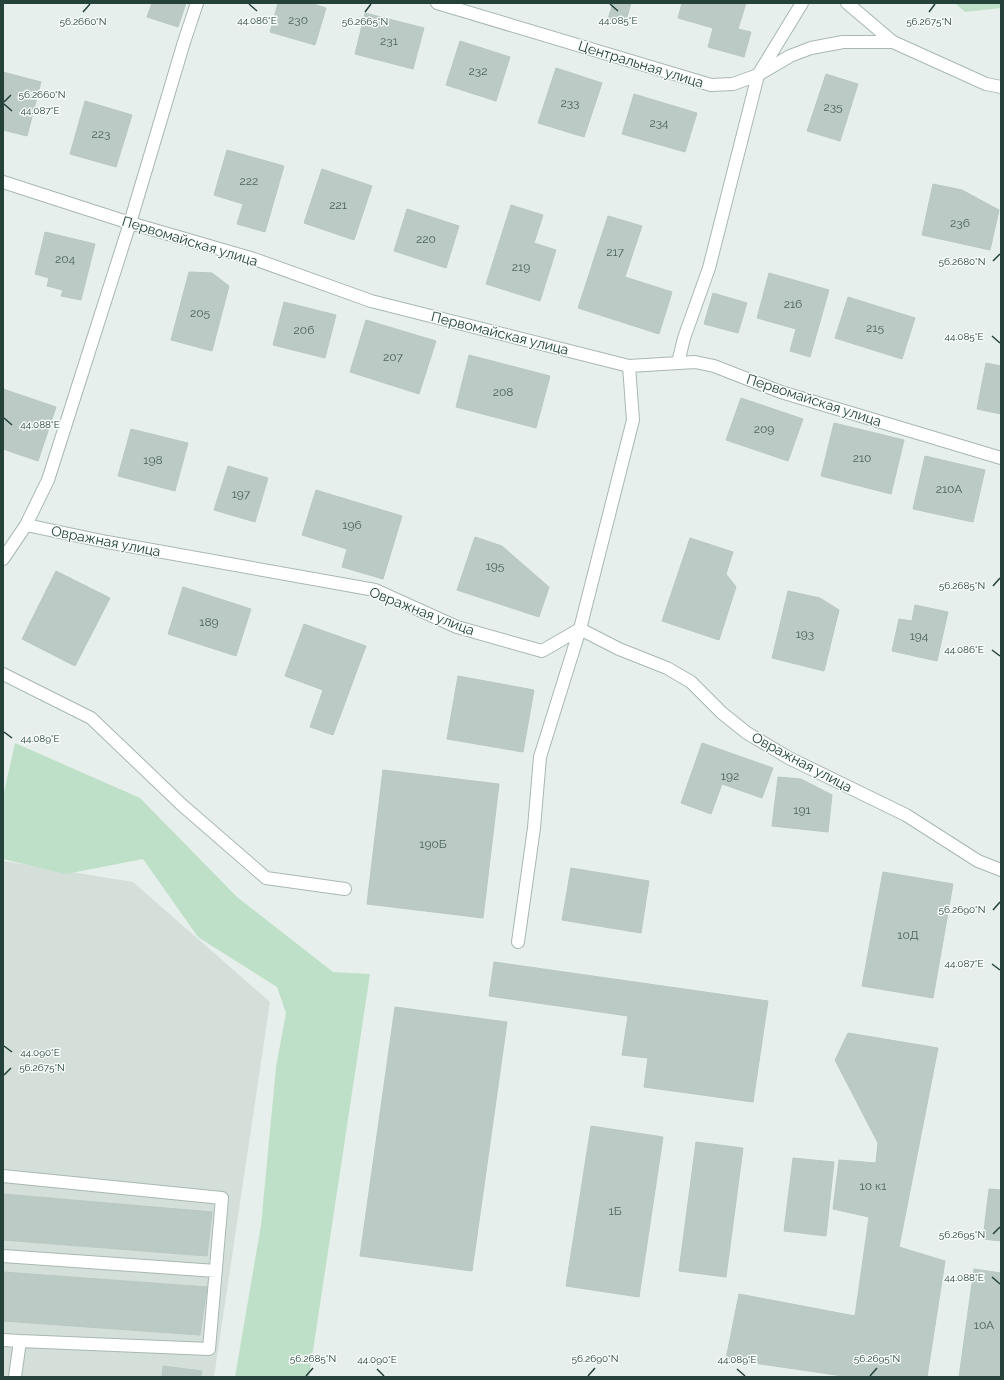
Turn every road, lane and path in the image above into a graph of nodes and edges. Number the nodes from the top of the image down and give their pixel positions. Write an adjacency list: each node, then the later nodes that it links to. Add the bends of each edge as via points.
1 (197, 3): 9 (street)
2 (437, 3): 6 (street, Центральная улица, via 711,85 733,84)
3 (802, 3): 6 (street)
4 (847, 3): 5 (street)
5 (893, 42): 6 (street, Центральная улица, via 843,42 811,48 790,56); 7 (street, Центральная улица, via 986,84)
6 (758, 75): 10 (street, via 709,268 684,338)
7 (1001, 87)
8 (3, 182): 9 (street, Первомайская улица)
9 (130, 223): 11 (street, Первомайская улица, via 254,259 371,301); 13 (street, via 48,480)
10 (678, 363): 11 (street, Первомайская улица); 12 (street, Первомайская улица, via 695,362 714,366 781,392)
11 (630, 366): 15 (street, via 633,420)
12 (1001, 458)
13 (26, 526): 14 (street); 15 (street, Овражная улица, via 375,590 457,627 542,651)
14 (3, 559)
15 (580, 629): 17 (street, Овражная улица, via 619,649 667,668 691,682 722,713 747,733 789,758 906,815 978,861); 19 (street, via 540,757 534,828)
16 (3, 674): 18 (street, via 92,718 182,805 266,878)
17 (1001, 870)
18 (345, 889)
19 (518, 942)
20 (3, 1176): 22 (street, via 222,1198)
21 (3, 1256): 22 (street)
22 (216, 1271): 24 (street, via 210,1349)
23 (3, 1340): 24 (street)
24 (20, 1341): 25 (street)
25 (15, 1377)

